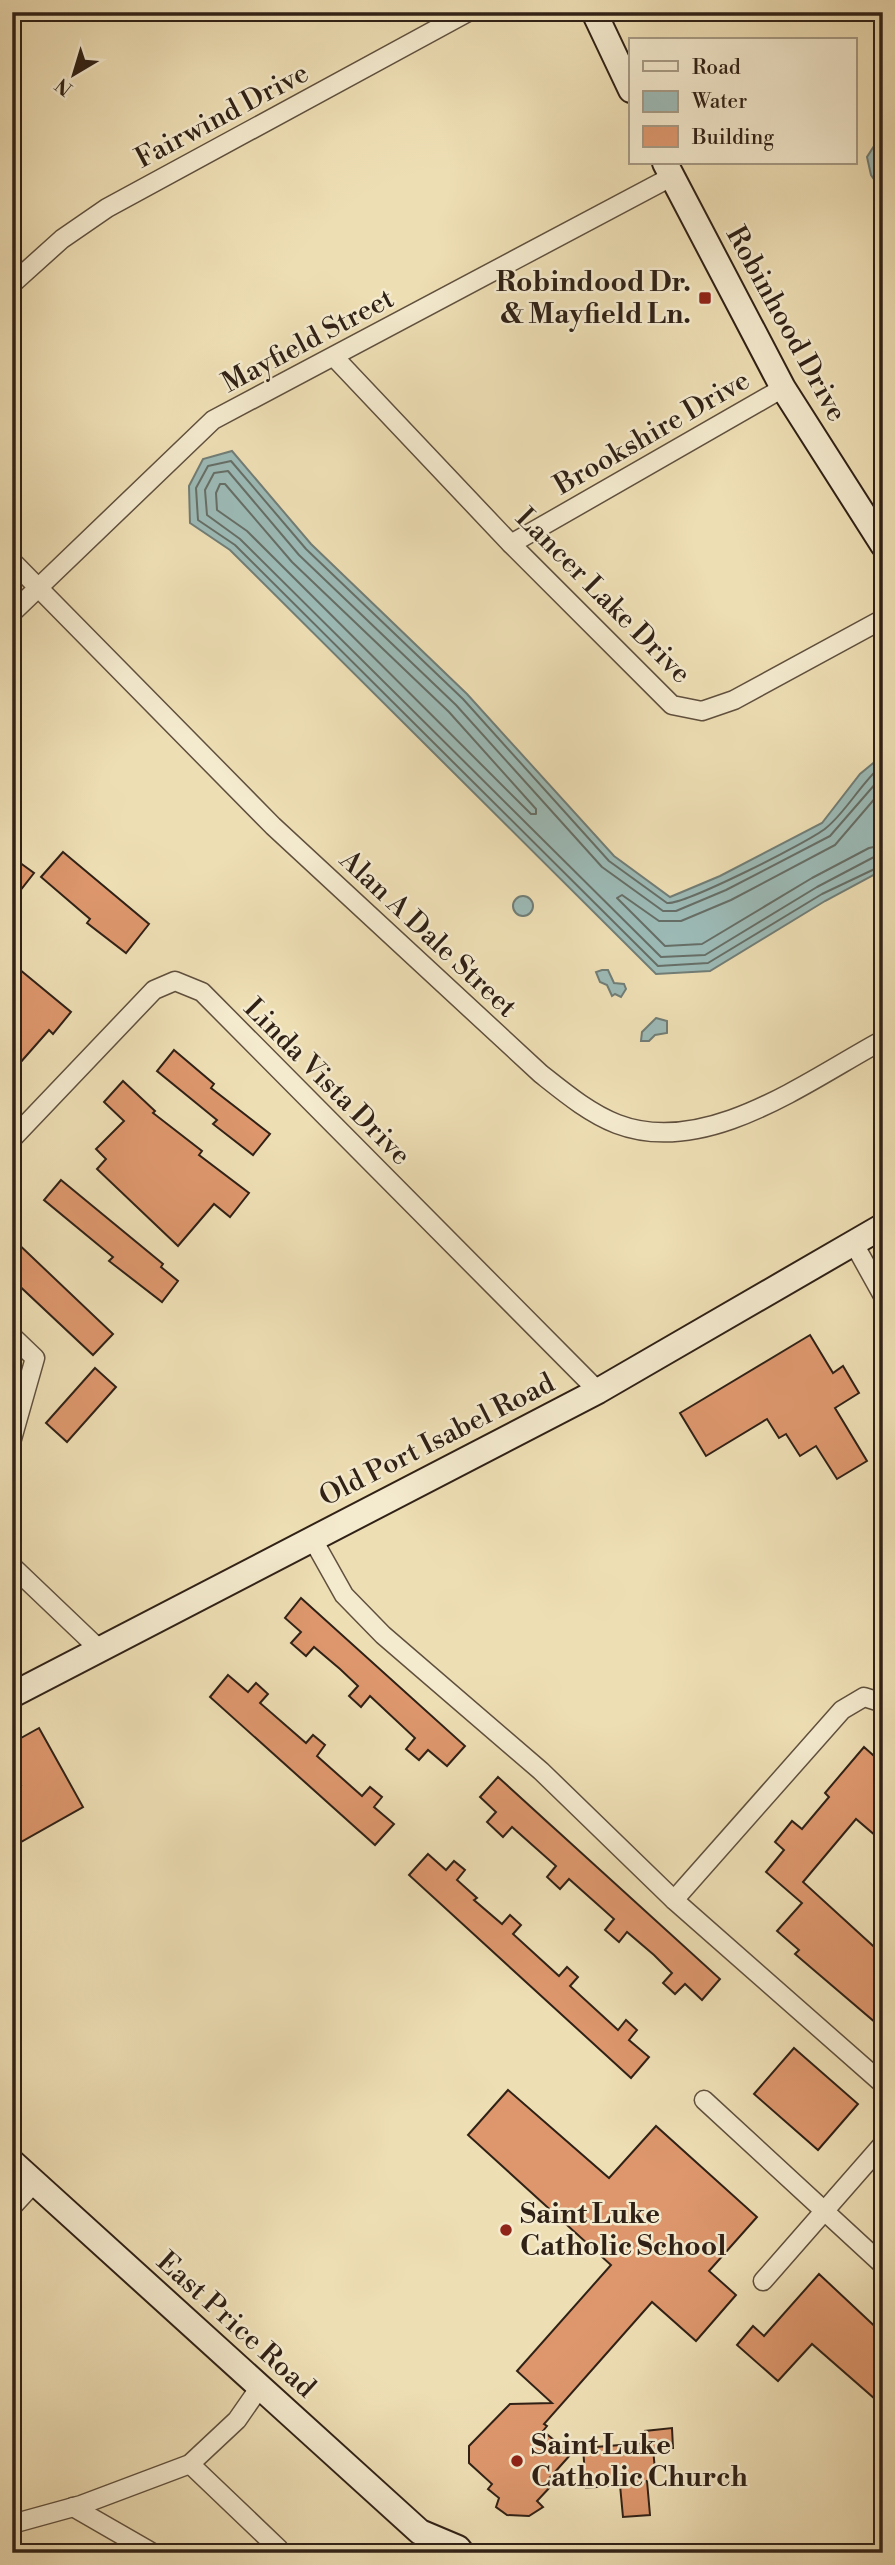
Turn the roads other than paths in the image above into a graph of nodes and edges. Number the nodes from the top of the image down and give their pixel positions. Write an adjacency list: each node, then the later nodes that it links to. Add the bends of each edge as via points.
1 (468, 12): 5 (street, Fairwind Drive, via 107,208 62,239)
2 (594, 12): 3 (street)
3 (629, 86)
4 (668, 170): 6 (street, Mayfield Street); 7 (street, Robinhood Drive)
5 (12, 284)
6 (335, 358): 8 (street, Lancer Lake Drive); 11 (street, Mayfield Street, via 213,420)
7 (783, 388): 8 (street, Brookshire Drive); 9 (street, Robinhood Drive)
8 (512, 544): 13 (street, Lancer Lake Drive, via 672,705 702,711 734,700)
9 (883, 545)
10 (12, 561): 11 (street, Alan A Dale Street)
11 (38, 586): 12 (street, Mayfield Street); 14 (street, Alan A Dale Street, via 273,826 580,1105 618,1124 660,1134 697,1130 737,1119)
12 (12, 612)
13 (883, 619)
14 (883, 1040)
15 (12, 1139): 20 (street, Linda Vista Drive, via 154,990 174,981 202,992)
16 (883, 1226): 17 (street, Old Port Isabel Road)
17 (853, 1241): 18 (street); 20 (street, Old Port Isabel Road)
18 (883, 1296)
19 (12, 1336): 21 (street, via 35,1358)
20 (598, 1391): 22 (street, Old Port Isabel Road)
21 (12, 1439)
22 (312, 1538): 24 (street, Old Port Isabel Road); 27 (street, via 344,1595 383,1635 541,1771)
23 (12, 1566): 24 (street)
24 (99, 1648): 25 (street, Old Port Isabel Road)
25 (12, 1695)
26 (883, 1703): 27 (street, via 864,1697 842,1710)
27 (674, 1899): 28 (street)
28 (883, 2084)
29 (704, 2101): 34 (street)
30 (883, 2144): 34 (street)
31 (12, 2162): 32 (street, East Price Road)
32 (35, 2182): 33 (street); 37 (street, East Price Road)
33 (12, 2207)
34 (824, 2211): 35 (street); 36 (street)
35 (883, 2265)
36 (763, 2281)
37 (260, 2387): 38 (street, via 237,2420); 41 (street, East Price Road)
38 (190, 2464): 39 (street); 42 (street)
39 (73, 2507): 40 (street); 43 (street)
40 (12, 2524)
41 (423, 2542): 44 (street, East Price Road, via 458,2547)
42 (276, 2551)
43 (153, 2553)
44 (462, 2553)

